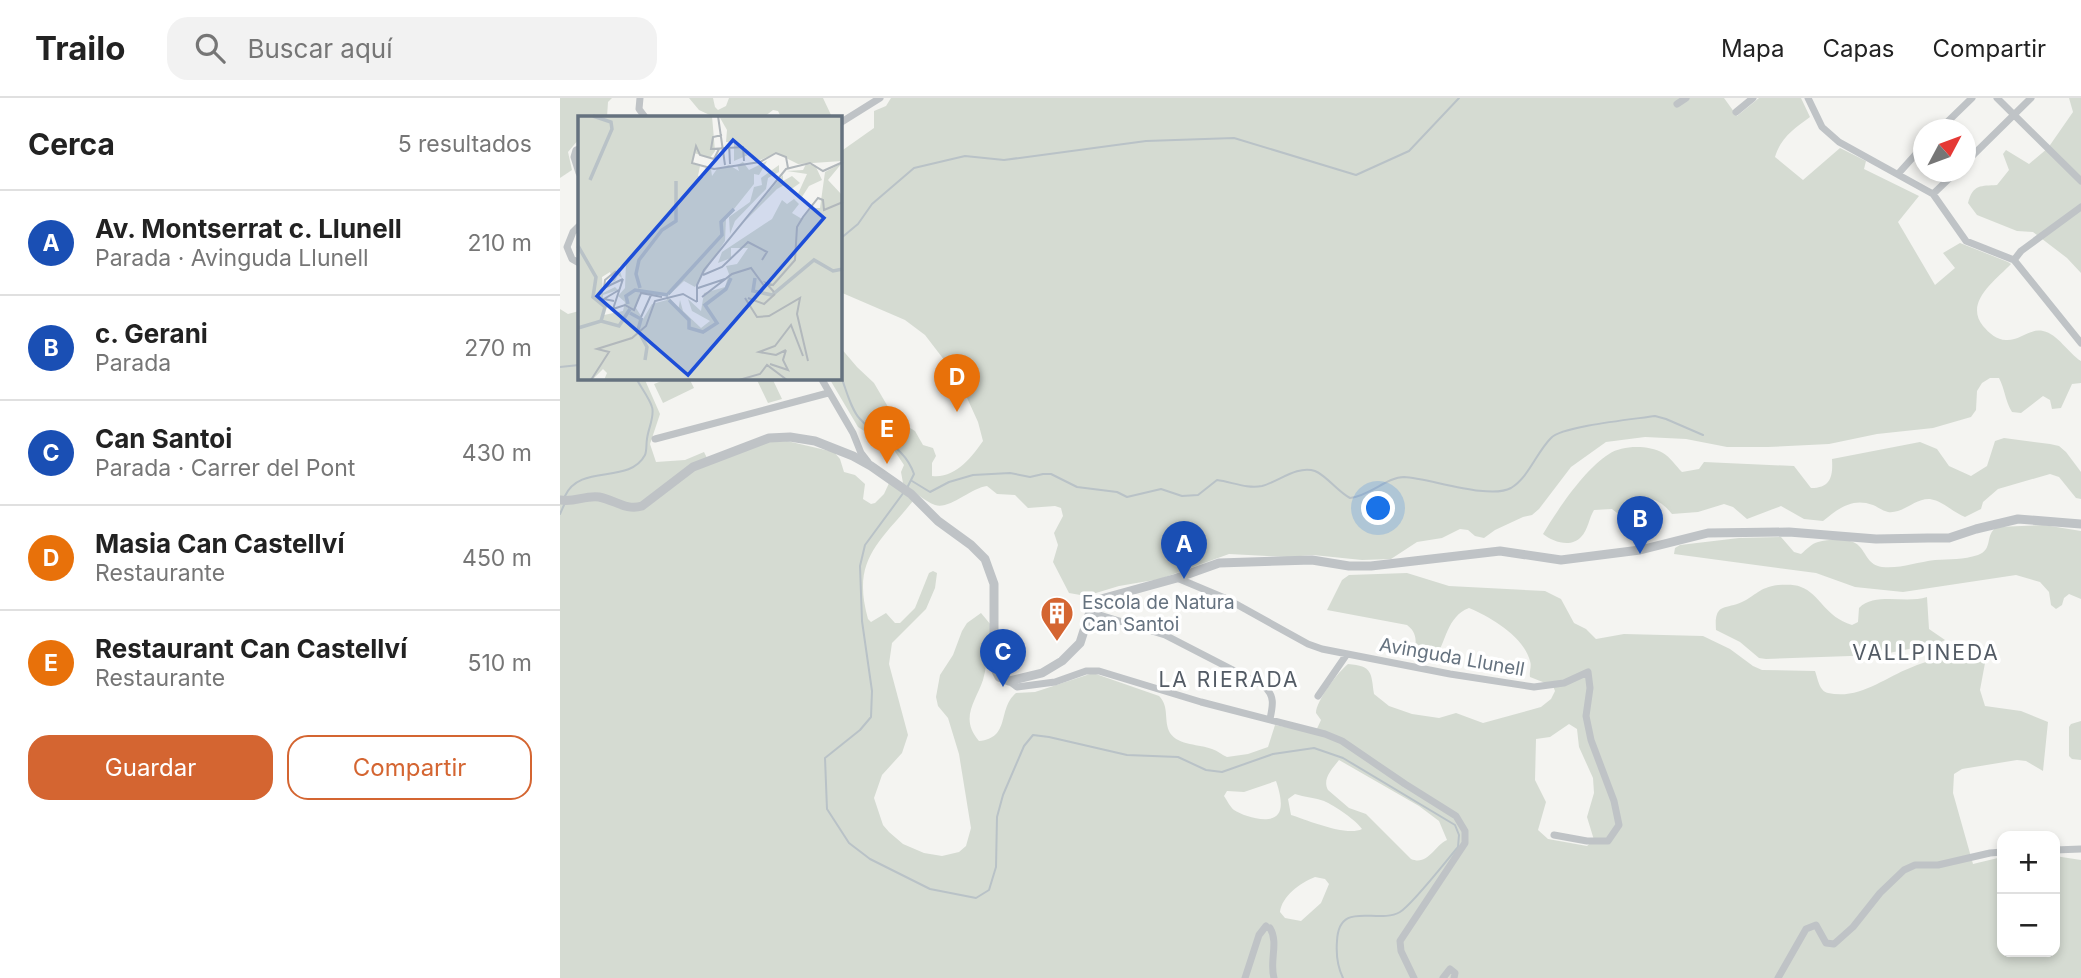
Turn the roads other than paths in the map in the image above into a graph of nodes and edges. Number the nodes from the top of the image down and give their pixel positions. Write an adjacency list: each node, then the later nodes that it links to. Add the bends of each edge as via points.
1 (640, 98): 12 (street, via 639,109)
2 (880, 98): 14 (street)
3 (1686, 98): 9 (street)
4 (1753, 98): 10 (street)
5 (1808, 98): 19 (street, via 1817,120 1839,142)
6 (1972, 98): 13 (street)
7 (1997, 98): 11 (street)
8 (2031, 98): 11 (street)
9 (1677, 104)
10 (1735, 112)
11 (2015, 115): 16 (street); 20 (street)
12 (644, 116)
13 (1950, 119)
14 (842, 122)
15 (578, 149): 18 (street, via 574,157)
16 (1976, 152)
17 (1913, 157): 19 (street)
18 (578, 170)
19 (1898, 174): 22 (street)
20 (2081, 181)
21 (1946, 182): 22 (street)
22 (1933, 194): 25 (street, via 1961,237)
23 (2081, 207): 25 (street)
24 (578, 227): 26 (street, via 567,247)
25 (2014, 260): 27 (street)
26 (578, 262)
27 (2081, 343)
28 (822, 380): 29 (street)
29 (828, 393): 30 (street); 31 (street)
30 (655, 439)
31 (854, 450): 32 (street, via 778,437 693,467 642,506 629,508 587,496); 37 (street, via 921,502 989,565 994,584 994,667 999,677)
32 (563, 500)
33 (2081, 524): 34 (street, via 2018,519 1949,538 1708,533 1640,550 1561,560 1500,551 1371,566 1312,560 1236,561)
34 (1177, 578): 35 (street, via 1104,598); 36 (street, Avinguda Llunell, via 1227,599 1308,644)
35 (1090, 612): 37 (street, via 1081,640 1067,657 1042,673); 39 (street, via 1165,635 1264,686 1273,699)
36 (1347, 654): 38 (street); 40 (street, Avinguda Llunell, via 1534,687 1564,683 1588,672 1586,716 1619,825 1608,841)
37 (1009, 681): 39 (street, via 1017,687 1029,686 1086,671 1102,672)
38 (1318, 696)
39 (1270, 719): 46 (street, via 1336,737 1451,812 1462,824 1466,835 1463,847 1400,941)
40 (1554, 835)
41 (2081, 849): 42 (street)
42 (2060, 850)
43 (1997, 852): 49 (street, via 1904,870 1835,944 1826,943 1816,925 1806,929)
44 (1245, 978): 45 (street, via 1259,935 1268,927 1275,939)
45 (1274, 978)
46 (1414, 978)
47 (1443, 978): 48 (street, via 1450,969)
48 (1454, 978)
49 (1778, 978)

